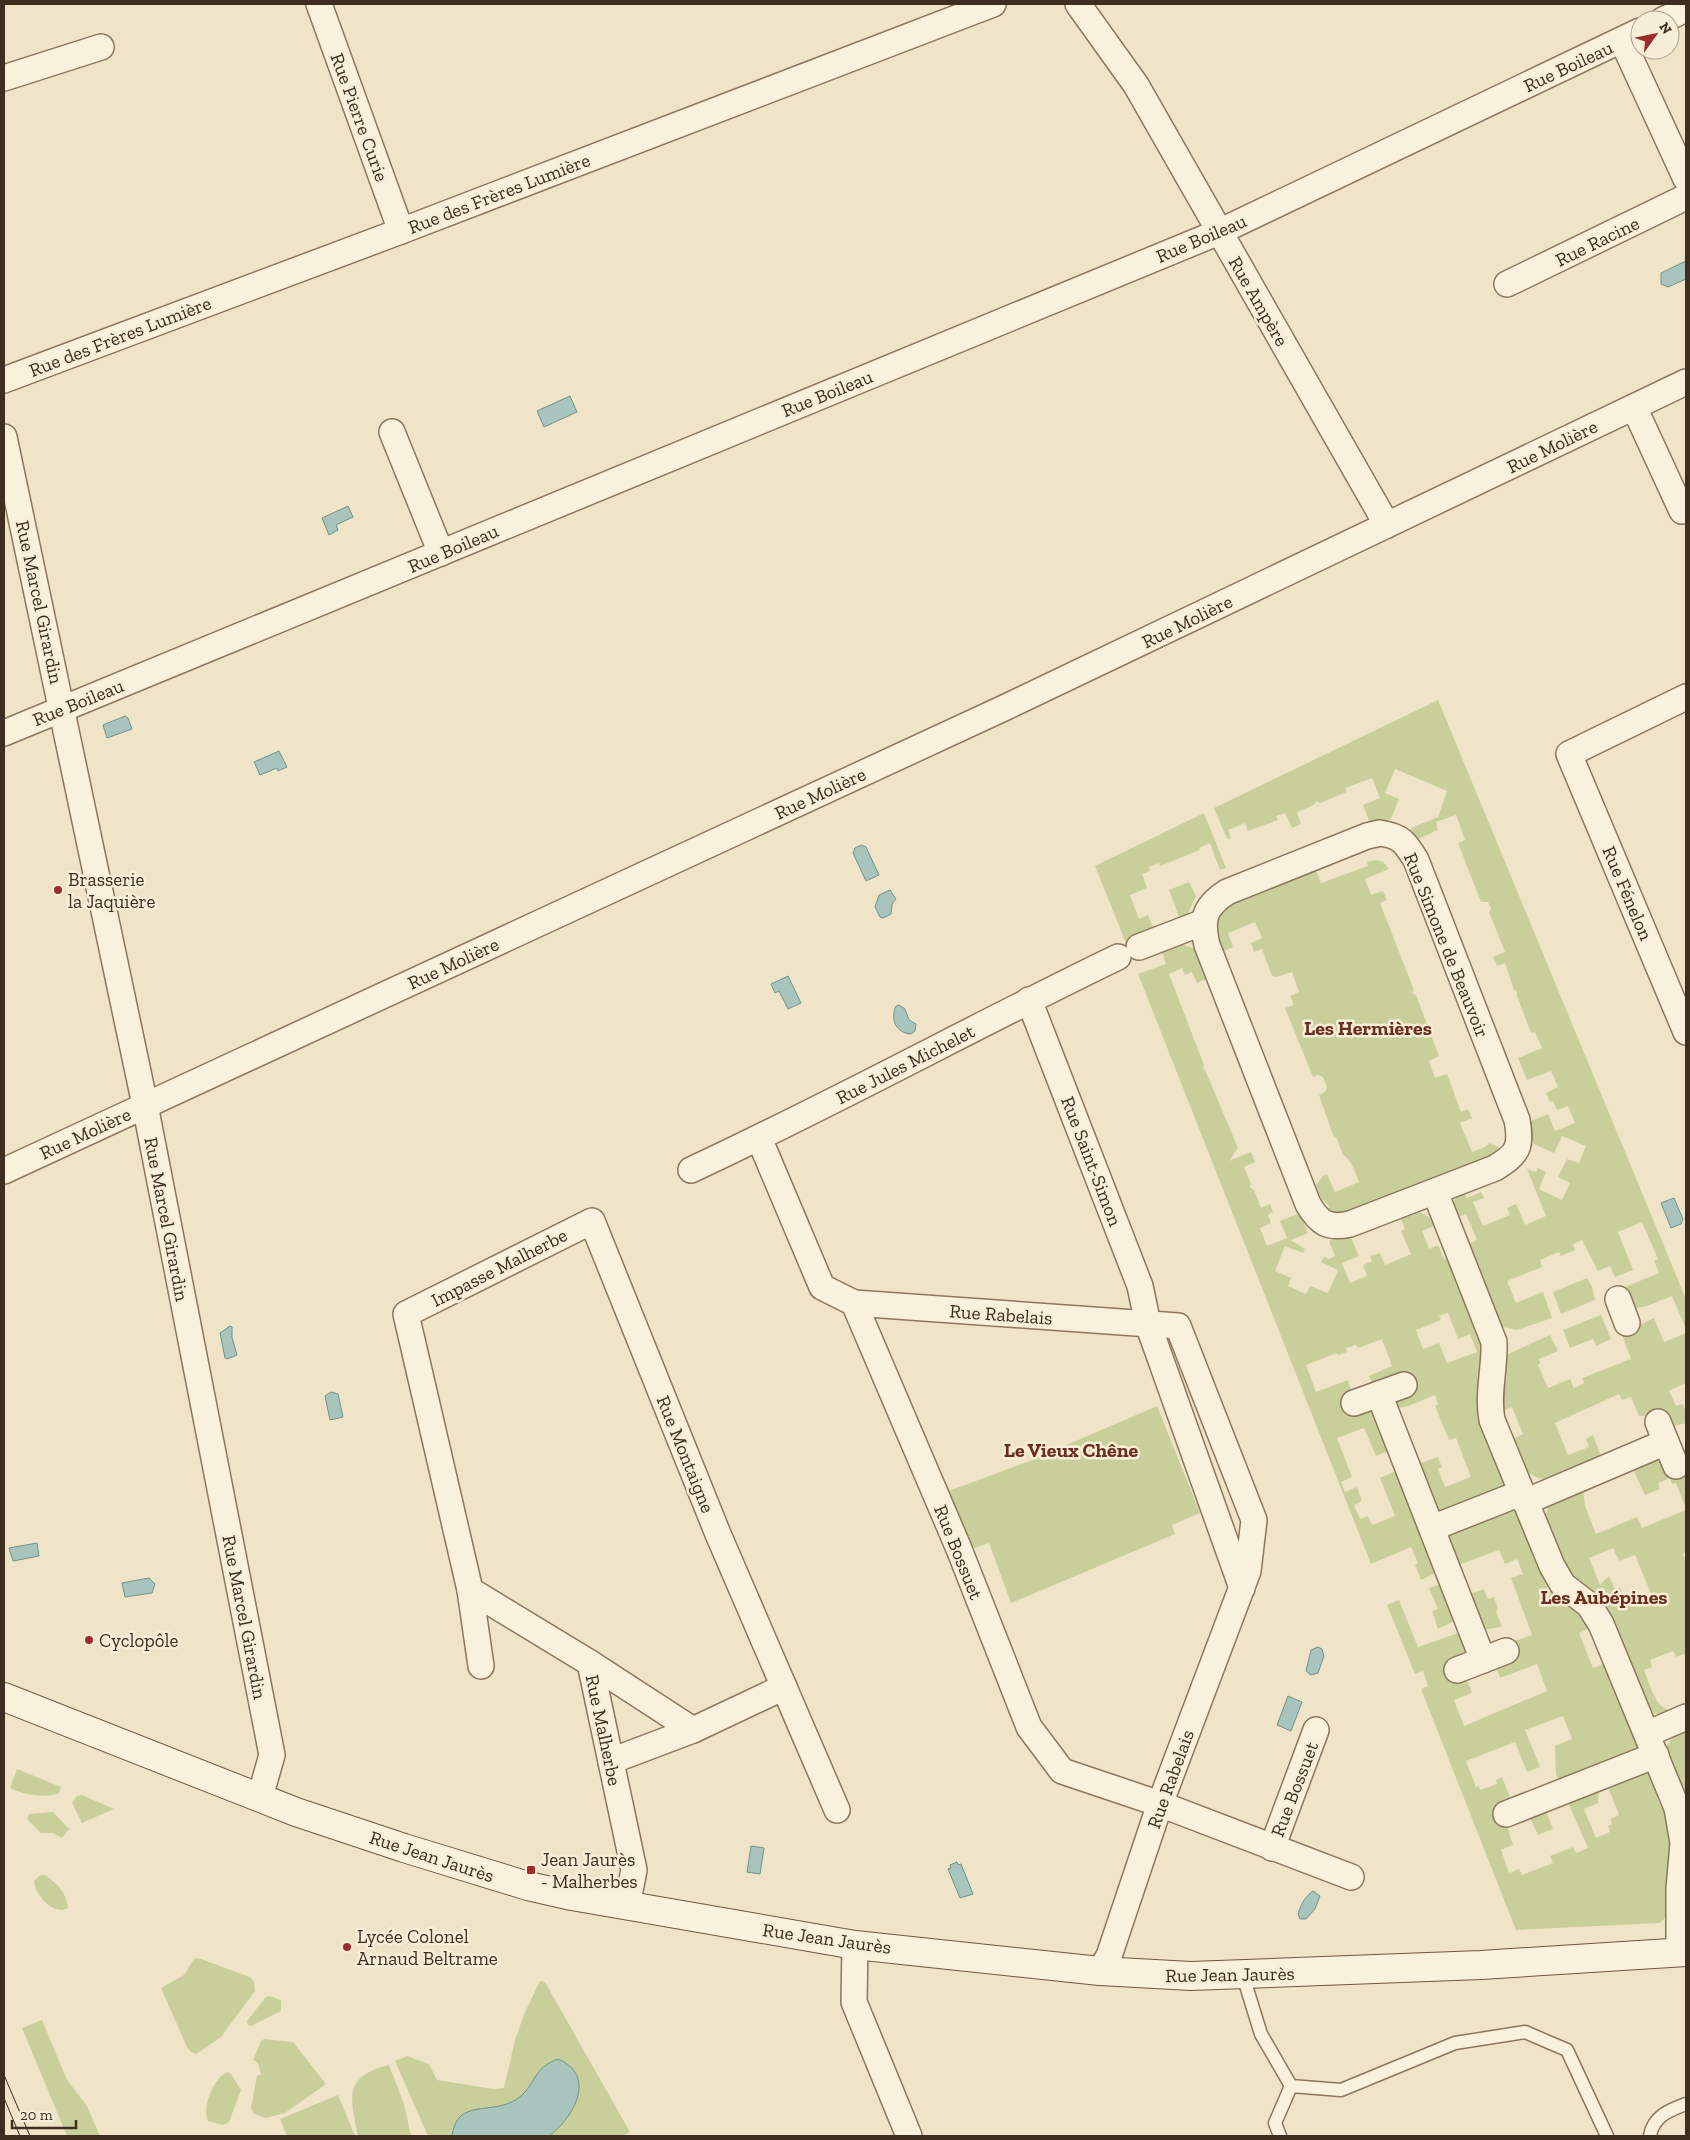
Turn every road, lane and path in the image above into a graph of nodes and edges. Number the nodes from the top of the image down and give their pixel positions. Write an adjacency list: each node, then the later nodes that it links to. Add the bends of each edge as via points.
1 (319, 4): 10 (street, Rue Pierre Curie)
2 (993, 4): 10 (street, Rue des Frères Lumière)
3 (1078, 4): 11 (street, Rue Ampère, via 1136,85)
4 (1630, 36): 11 (street, Rue Boileau)
5 (101, 47): 7 (street)
6 (1640, 60): 8 (street)
7 (4, 78)
8 (1686, 179)
9 (1686, 197): 12 (street, Rue Racine)
10 (401, 231): 13 (street, Rue des Frères Lumière)
11 (1219, 232): 20 (street, Rue Ampère); 21 (street, Rue Boileau)
12 (1507, 284)
13 (4, 380)
14 (1686, 382): 15 (street, Rue Molière)
15 (1634, 407): 19 (street); 20 (street, Rue Molière)
16 (392, 432): 21 (street)
17 (4, 436): 18 (street, Rue Marcel Girardin)
18 (10, 495): 23 (street, Rue Marcel Girardin)
19 (1682, 511)
20 (1387, 525): 28 (street, Rue Molière, via 1004,708)
21 (441, 553): 23 (street, Rue Boileau)
22 (1686, 697): 27 (street, Rue Fénelon, via 1569,754)
23 (62, 708): 24 (street, Rue Boileau); 28 (street, Rue Marcel Girardin)
24 (4, 733)
25 (1204, 922): 26 (street, Rue Jules Michelet, via 1128,952); 32 (street, Rue Simone de Beauvoir, via 1207,945 1314,1216 1325,1224 1344,1226); 32 (street, Rue Simone de Beauvoir, via 1206,913 1227,892 1366,836 1380,833 1395,835 1406,845 1416,860 1520,1135 1518,1148 1510,1159)
26 (1029, 1000): 29 (street, Rue Jules Michelet); 37 (street, Rue Saint-Simon, via 1140,1286)
27 (1684, 1020)
28 (145, 1105): 31 (street, Rue Molière); 58 (street, Rue Marcel Girardin, via 272,1755)
29 (759, 1138): 30 (street, Rue Jules Michelet); 35 (street, via 822,1287)
30 (691, 1170)
31 (4, 1171)
32 (1435, 1192): 42 (street, via 1494,1342 1488,1403)
33 (592, 1221): 45 (street, Impasse Malherbe, via 406,1314); 51 (street, Rue Montaigne, via 718,1534)
34 (1618, 1299): 36 (street)
35 (854, 1303): 37 (street, Rue Rabelais); 59 (street, Rue Bossuet, via 959,1549 1029,1727 1062,1771)
36 (1627, 1323)
37 (1148, 1324): 44 (street); 44 (street, Rue Rabelais, via 1178,1326 1254,1520 1248,1571)
38 (1404, 1385): 39 (street)
39 (1379, 1394): 40 (street); 43 (street)
40 (1354, 1403)
41 (1676, 1466): 42 (street, via 1662,1432)
42 (1523, 1497): 43 (street); 56 (street, via 1563,1585 1589,1605 1601,1624)
43 (1432, 1528): 47 (street)
44 (1242, 1588): 59 (street, Rue Rabelais)
45 (470, 1590): 48 (street, Rue Malherbe); 49 (street)
46 (1506, 1651): 47 (street)
47 (1483, 1660): 50 (street)
48 (590, 1664): 54 (street); 57 (street, Rue Malherbe)
49 (481, 1666)
50 (1457, 1670)
51 (784, 1687): 54 (street); 60 (street, Rue Montaigne)
52 (4, 1697): 58 (main road, Rue Jean Jaurès)
53 (1686, 1718): 56 (street)
54 (693, 1730): 57 (street)
55 (1316, 1730): 62 (street, Rue Bossuet)
56 (1652, 1745): 61 (street, via 1539,1789); 64 (street, via 1677,1808 1683,1843)
57 (611, 1762): 65 (street, Rue Malherbe, via 634,1870)
58 (260, 1797): 65 (main road, Rue Jean Jaurès, via 404,1848 528,1886)
59 (1160, 1804): 62 (street, Rue Bossuet); 68 (street, Rue Rabelais, via 1109,1956)
60 (837, 1810)
61 (1506, 1814)
62 (1272, 1848): 63 (street, Rue Bossuet)
63 (1351, 1878)
64 (1683, 1891): 67 (street)
65 (627, 1906): 66 (main road, Rue Jean Jaurès)
66 (855, 1945): 68 (main road, Rue Jean Jaurès); 72 (street, via 854,2002)
67 (1683, 1952): 69 (main road, Rue Jean Jaurès)
68 (1100, 1971): 69 (main road, Rue Jean Jaurès)
69 (1243, 1976): 70 (lane, via 1261,2034)
70 (1292, 2086): 73 (lane, via 1275,2124); 74 (lane, via 1341,2090 1455,2043 1525,2032 1567,2050)
71 (1686, 2104): 75 (lane, via 1663,2113)
72 (909, 2136)
73 (1280, 2136)
74 (1607, 2136)
75 (1650, 2136)

